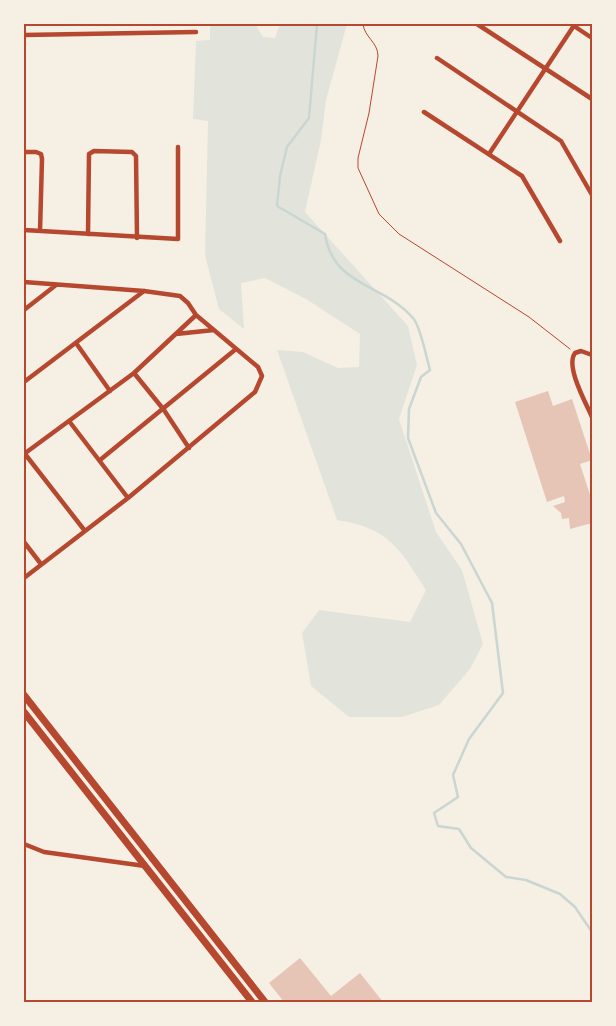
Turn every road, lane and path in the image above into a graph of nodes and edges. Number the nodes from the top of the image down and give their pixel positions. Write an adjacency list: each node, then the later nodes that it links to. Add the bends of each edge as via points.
1 (363, 24): 30 (path, via 378,48 378,56 358,168 378,214 405,239 529,317)
2 (476, 24): 8 (street)
3 (573, 24): 6 (street); 8 (street)
4 (196, 32): 5 (street)
5 (24, 35)
6 (592, 38)
7 (437, 58): 10 (street)
8 (547, 69): 9 (street); 10 (street)
9 (592, 99)
10 (517, 111): 14 (street); 15 (street, via 561,141)
11 (424, 112): 14 (street)
12 (178, 147): 19 (street, via 180,237 175,240)
13 (24, 152): 17 (street, via 41,154)
14 (489, 154): 20 (street, via 525,179)
15 (592, 195)
16 (24, 230): 17 (street)
17 (40, 231): 18 (street)
18 (88, 234): 19 (street); 19 (street, via 89,154 94,151 132,152 136,156)
19 (137, 238)
20 (560, 241)
21 (24, 282): 22 (street)
22 (57, 284): 23 (street); 24 (street)
23 (144, 291): 25 (street, via 180,296); 28 (street)
24 (24, 310)
25 (196, 315): 26 (street); 27 (street)
26 (214, 330): 27 (street); 29 (street)
27 (176, 334): 32 (street)
28 (76, 343): 33 (street); 34 (street)
29 (236, 349): 35 (street); 38 (street, via 261,372 259,387)
30 (575, 352): 31 (street); 36 (street, via 572,358 575,378)
31 (592, 355)
32 (134, 373): 34 (street); 35 (street)
33 (24, 382)
34 (110, 390): 37 (street)
35 (164, 410): 38 (street); 40 (street)
36 (592, 418)
37 (69, 421): 39 (street); 40 (street)
38 (189, 448): 41 (street)
39 (24, 454): 42 (street)
40 (100, 460): 41 (street)
41 (128, 498): 42 (street)
42 (85, 531): 44 (street)
43 (24, 542): 44 (street)
44 (41, 564): 45 (street)
45 (24, 578)
46 (24, 695): 51 (highway)
47 (24, 712): 49 (highway)
48 (24, 844): 49 (street, via 44,852)
49 (146, 866): 50 (highway)
50 (252, 1002)
51 (265, 1002)

